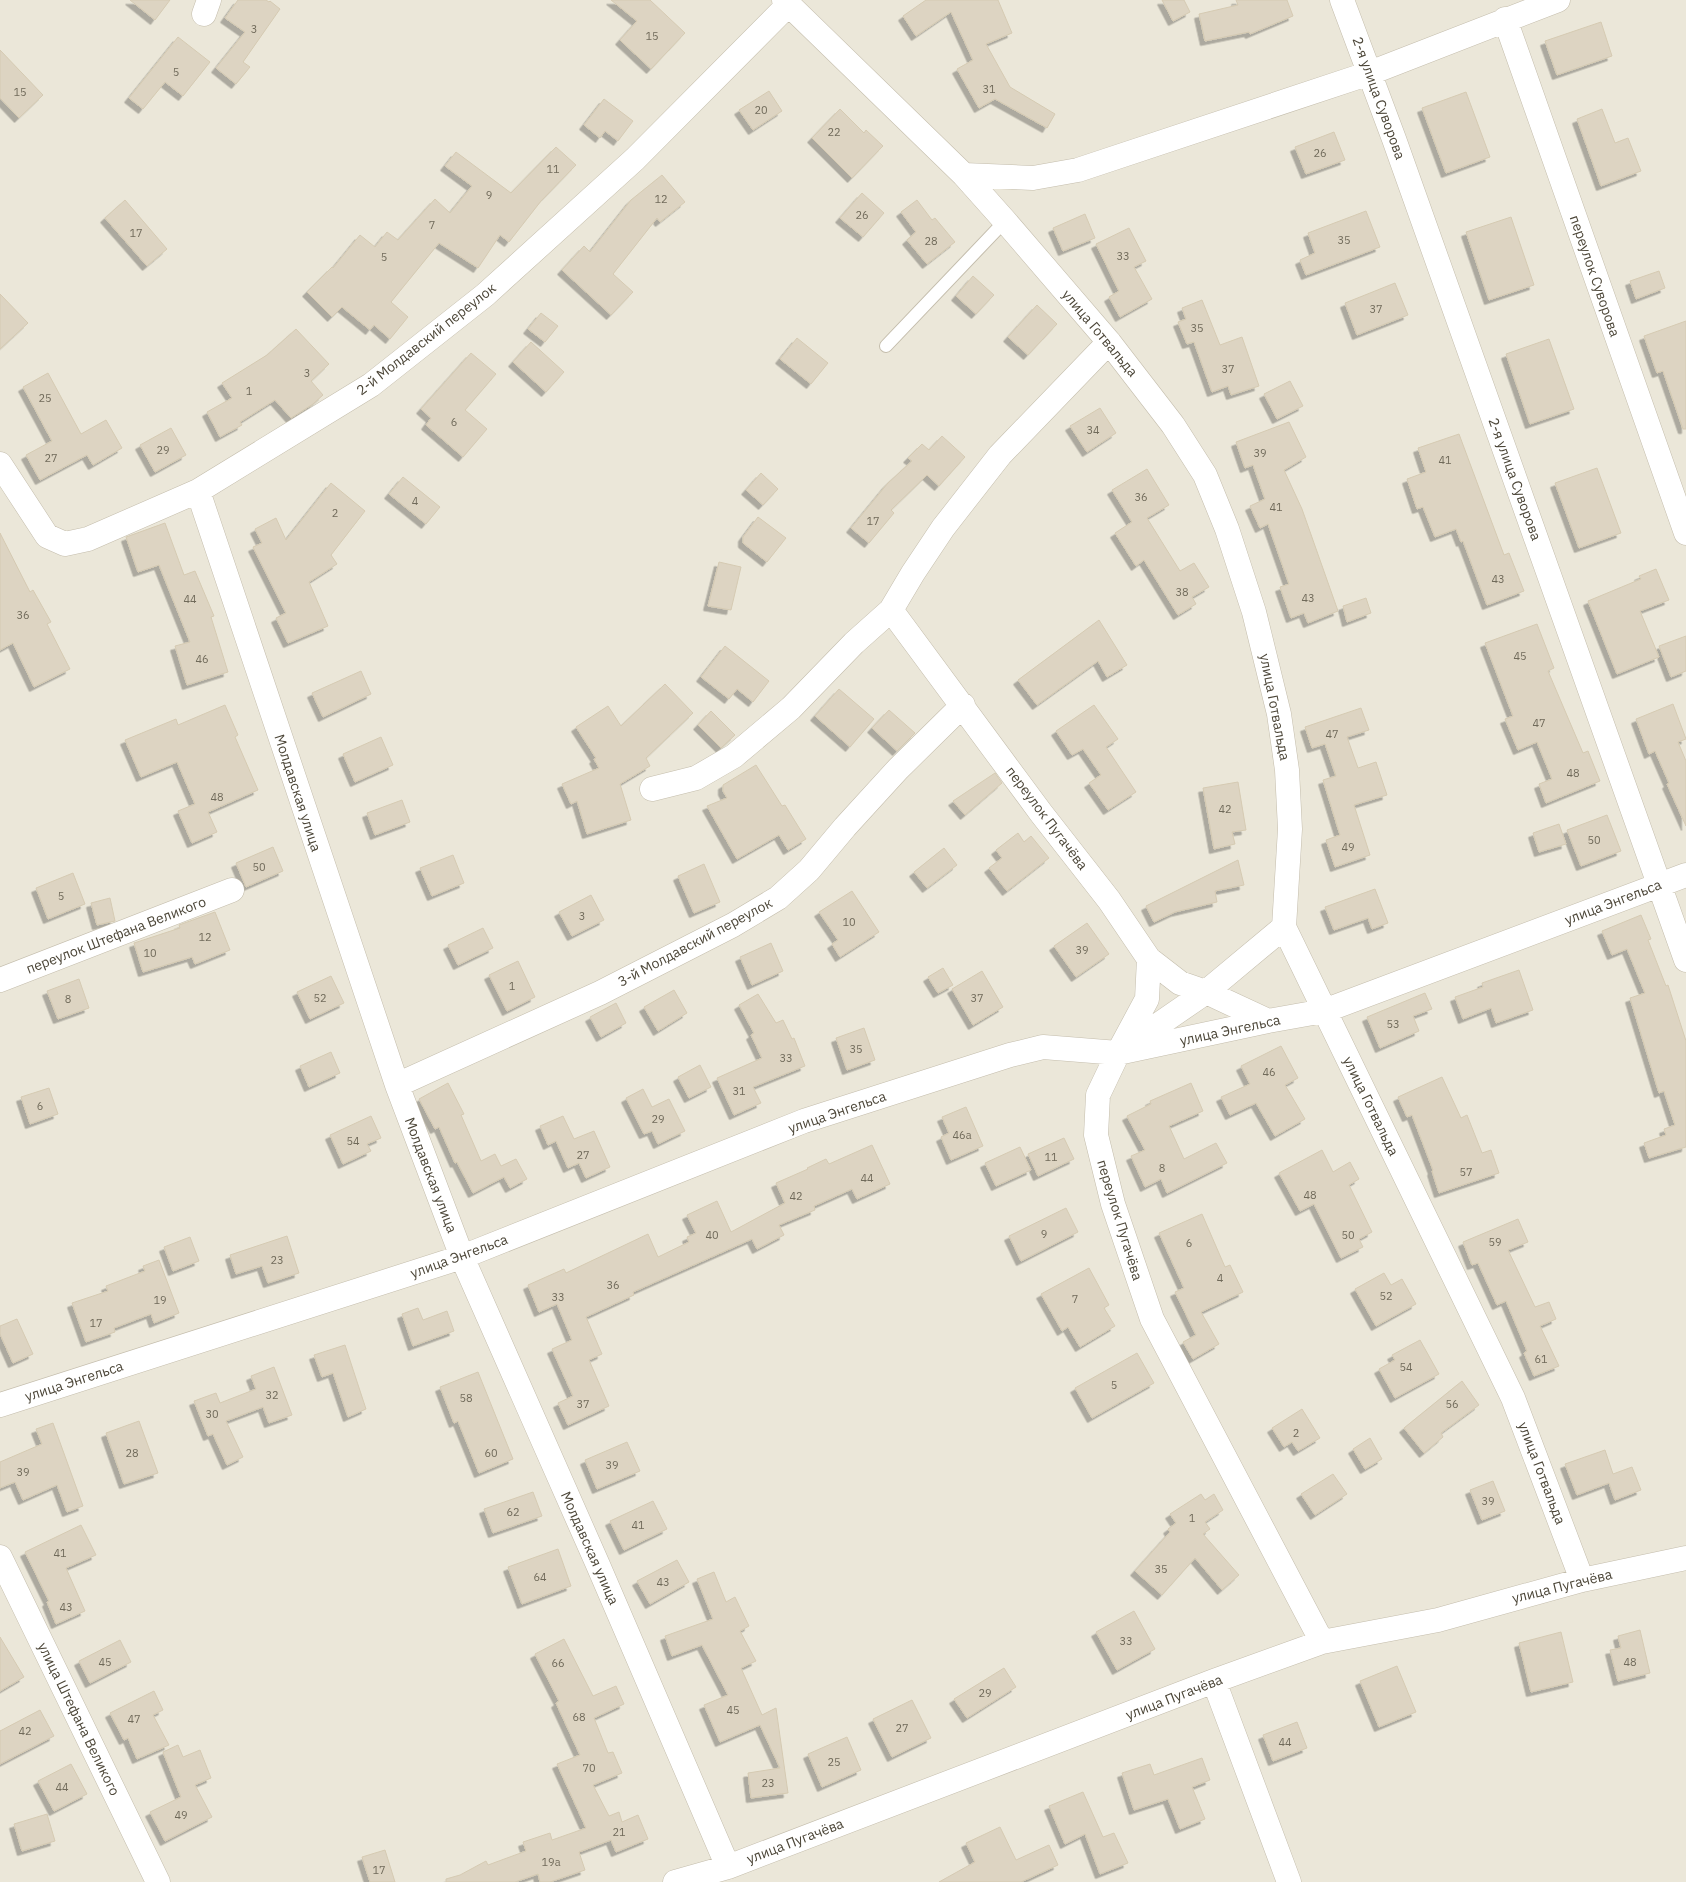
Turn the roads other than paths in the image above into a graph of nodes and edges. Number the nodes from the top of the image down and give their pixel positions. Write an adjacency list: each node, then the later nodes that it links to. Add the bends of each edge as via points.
1 (1342, 0): 5 (street, 2-я улица Суворова)
2 (1558, 0): 4 (street)
3 (787, 2): 6 (street, улица Готвальда); 11 (street, 2-й Молдавский переулок, via 635,159 485,294 371,385)
4 (1505, 19): 5 (street); 12 (street, переулок Суворова)
5 (1370, 73): 6 (street, via 1078,170 1033,178); 17 (street, 2-я улица Суворова)
6 (964, 176): 7 (street, улица Готвальда)
7 (1005, 221): 8 (street, улица Готвальда); 9 (lane)
8 (1109, 342): 13 (street, via 1000,455 943,528); 19 (street, улица Готвальда, via 1173,424 1205,475 1227,529 1254,612 1279,714 1287,770 1290,829)
9 (886, 346)
10 (0, 464): 11 (street, 2-й Молдавский переулок, via 47,536 65,544 88,539)
11 (198, 492): 27 (street, Молдавская улица)
12 (1686, 533)
13 (891, 610): 14 (street, переулок Пугачёва); 15 (street, via 791,708 734,756 696,778)
14 (963, 705): 20 (street, переулок Пугачёва, via 1109,900); 27 (street, 3-й Молдавский переулок, via 898,769 809,870 778,898 733,925 600,993)
15 (652, 789)
16 (1686, 875): 17 (street, улица Энгельса)
17 (1659, 884): 21 (street, 2-я улица Суворова); 24 (street, улица Энгельса)
18 (232, 890): 22 (street, переулок Штефана Великого)
19 (1284, 927): 23 (street); 24 (street, улица Готвальда)
20 (1149, 959): 23 (street, via 1180,983); 26 (street, переулок Пугачёва, via 1147,1000)
21 (1686, 960)
22 (0, 980)
23 (1206, 992): 25 (street); 26 (street)
24 (1324, 1011): 25 (street, улица Энгельса); 32 (street, улица Готвальда, via 1514,1398)
25 (1268, 1021): 26 (street, улица Энгельса)
26 (1118, 1053): 28 (street, улица Энгельса, via 1043,1047 1010,1055 804,1121); 33 (street, переулок Пугачёва, via 1098,1095 1096,1135 1113,1204 1152,1319)
27 (397, 1085): 28 (street, Молдавская улица)
28 (462, 1257): 29 (street, улица Энгельса); 35 (street, Молдавская улица)
29 (0, 1405)
30 (0, 1556): 36 (street, улица Штефана Великого)
31 (1686, 1558): 32 (street, улица Пугачёва)
32 (1582, 1580): 33 (street, улица Пугачёва, via 1438,1620)
33 (1322, 1642): 34 (street, улица Пугачёва)
34 (1214, 1681): 35 (street, улица Пугачёва); 38 (street)
35 (728, 1867): 37 (street, улица Пугачёва)
36 (158, 1882)
37 (675, 1882)
38 (1289, 1882)

